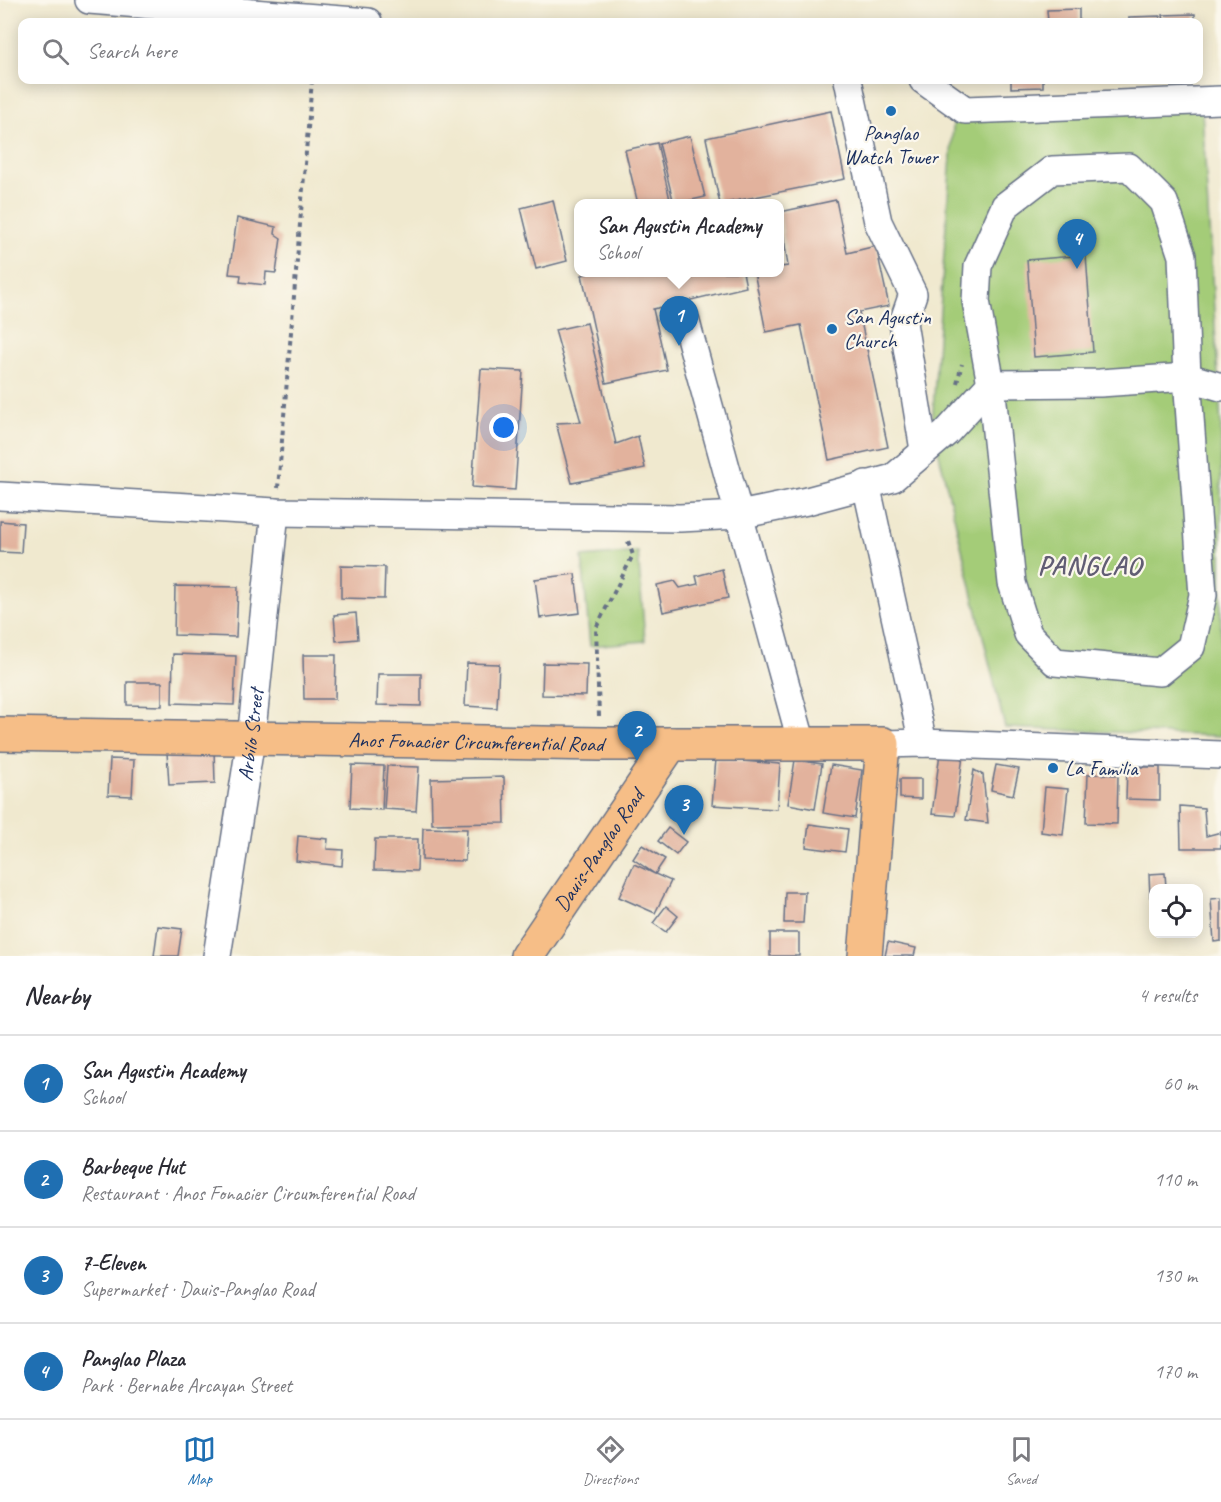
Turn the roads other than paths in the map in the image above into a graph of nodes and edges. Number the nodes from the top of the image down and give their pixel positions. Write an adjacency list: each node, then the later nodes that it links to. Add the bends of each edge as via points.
1 (89, 0): 2 (street)
2 (317, 18)
3 (849, 84): 10 (street, via 878,222 913,294 903,323)
4 (929, 84): 5 (street, via 965,110)
5 (1221, 100)
6 (684, 315): 14 (street)
7 (1187, 377): 8 (street); 8 (street, via 1182,256 1164,202 1129,167 1063,169 1052,170 1005,206 978,266 976,302); 8 (street, via 1203,595 1191,647 1161,672 1055,662 1028,634 1012,583); 9 (street)
8 (991, 384): 10 (street, via 946,433)
9 (1221, 387)
10 (924, 450): 11 (street, via 893,478)
11 (866, 484): 14 (street); 17 (street)
12 (0, 496): 13 (street)
13 (275, 512): 14 (street, via 680,519); 16 (street, Arbilo Street)
14 (739, 515): 19 (street)
15 (0, 734): 16 (main road, Anos Fonacier Circumferential Road)
16 (251, 739): 18 (main road, Anos Fonacier Circumferential Road); 22 (street, Arbilo Street)
17 (923, 743): 20 (street); 21 (street)
18 (671, 744): 19 (main road, Anos Fonacier Circumferential Road); 23 (main road, Dauis-Panglao Road)
19 (802, 744): 20 (main road, Anos Fonacier Circumferential Road)
20 (883, 744): 24 (main road)
21 (1221, 755)
22 (217, 956)
23 (527, 956)
24 (865, 956)

